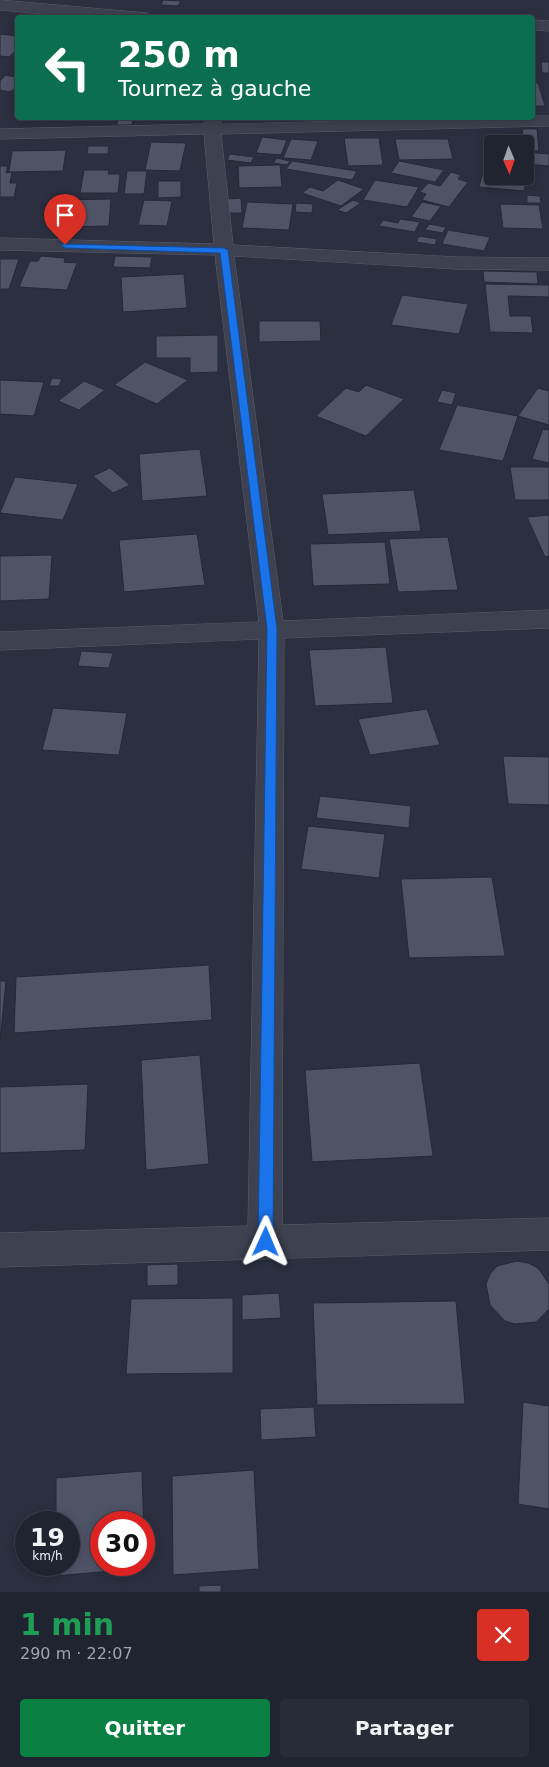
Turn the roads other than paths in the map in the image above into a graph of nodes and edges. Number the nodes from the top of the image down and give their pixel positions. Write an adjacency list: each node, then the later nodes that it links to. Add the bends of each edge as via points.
1 (0, 5): 2 (street)
2 (113, 15)
3 (535, 25): 4 (street)
4 (549, 26)
5 (549, 121): 6 (street)
6 (212, 124): 7 (street); 9 (street)
7 (0, 134)
8 (0, 244): 9 (street)
9 (224, 250): 10 (street, via 456,263); 12 (street)
10 (549, 264)
11 (549, 619): 12 (street)
12 (272, 629): 13 (street); 15 (street)
13 (0, 641)
14 (549, 1234): 15 (street)
15 (266, 1242): 16 (street)
16 (0, 1250)

